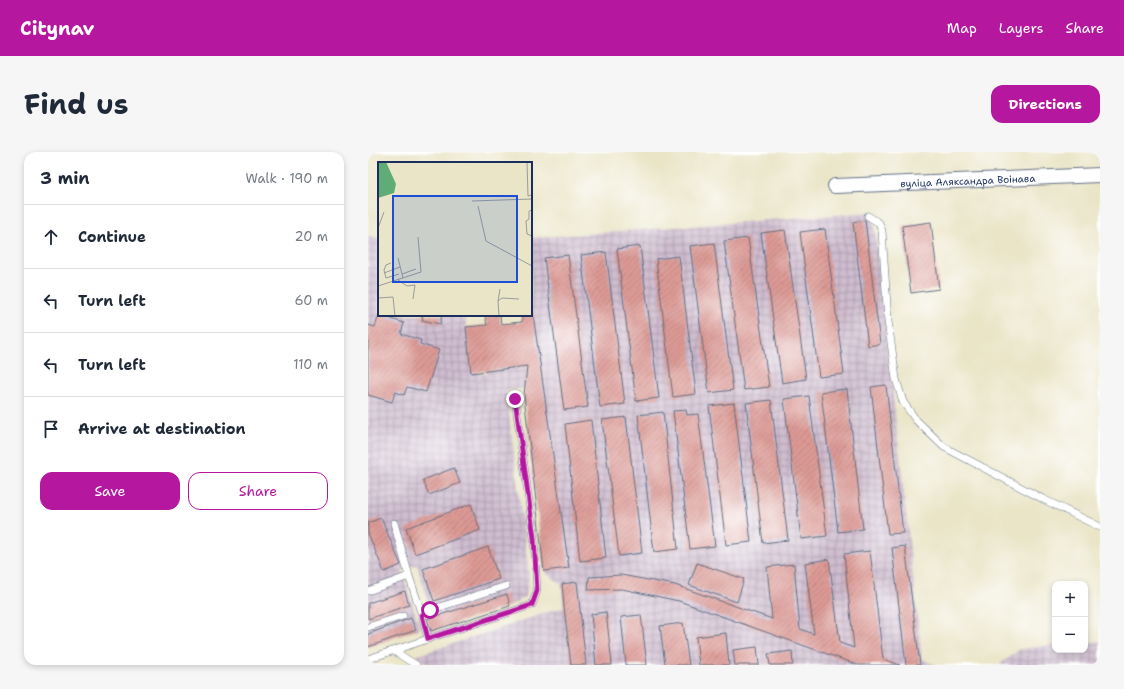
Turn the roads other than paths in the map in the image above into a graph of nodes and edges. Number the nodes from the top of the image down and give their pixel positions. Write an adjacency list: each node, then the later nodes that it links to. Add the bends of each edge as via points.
1 (1100, 175): 2 (street, вуліца Аляксандра Воінава)
2 (835, 186)
3 (868, 216): 6 (lane, via 879,223 882,231 888,321 896,380 903,402 916,420 944,447)
4 (515, 399): 13 (lane, via 534,538 537,591 532,605)
5 (394, 523): 7 (lane)
6 (1100, 528)
7 (409, 576): 9 (lane); 10 (lane)
8 (506, 586): 10 (lane, via 430,610)
9 (368, 591)
10 (422, 615): 13 (lane)
11 (403, 616): 12 (lane)
12 (368, 627)
13 (428, 639): 14 (lane)
14 (394, 651): 15 (lane); 16 (lane)
15 (368, 659)
16 (416, 665)

